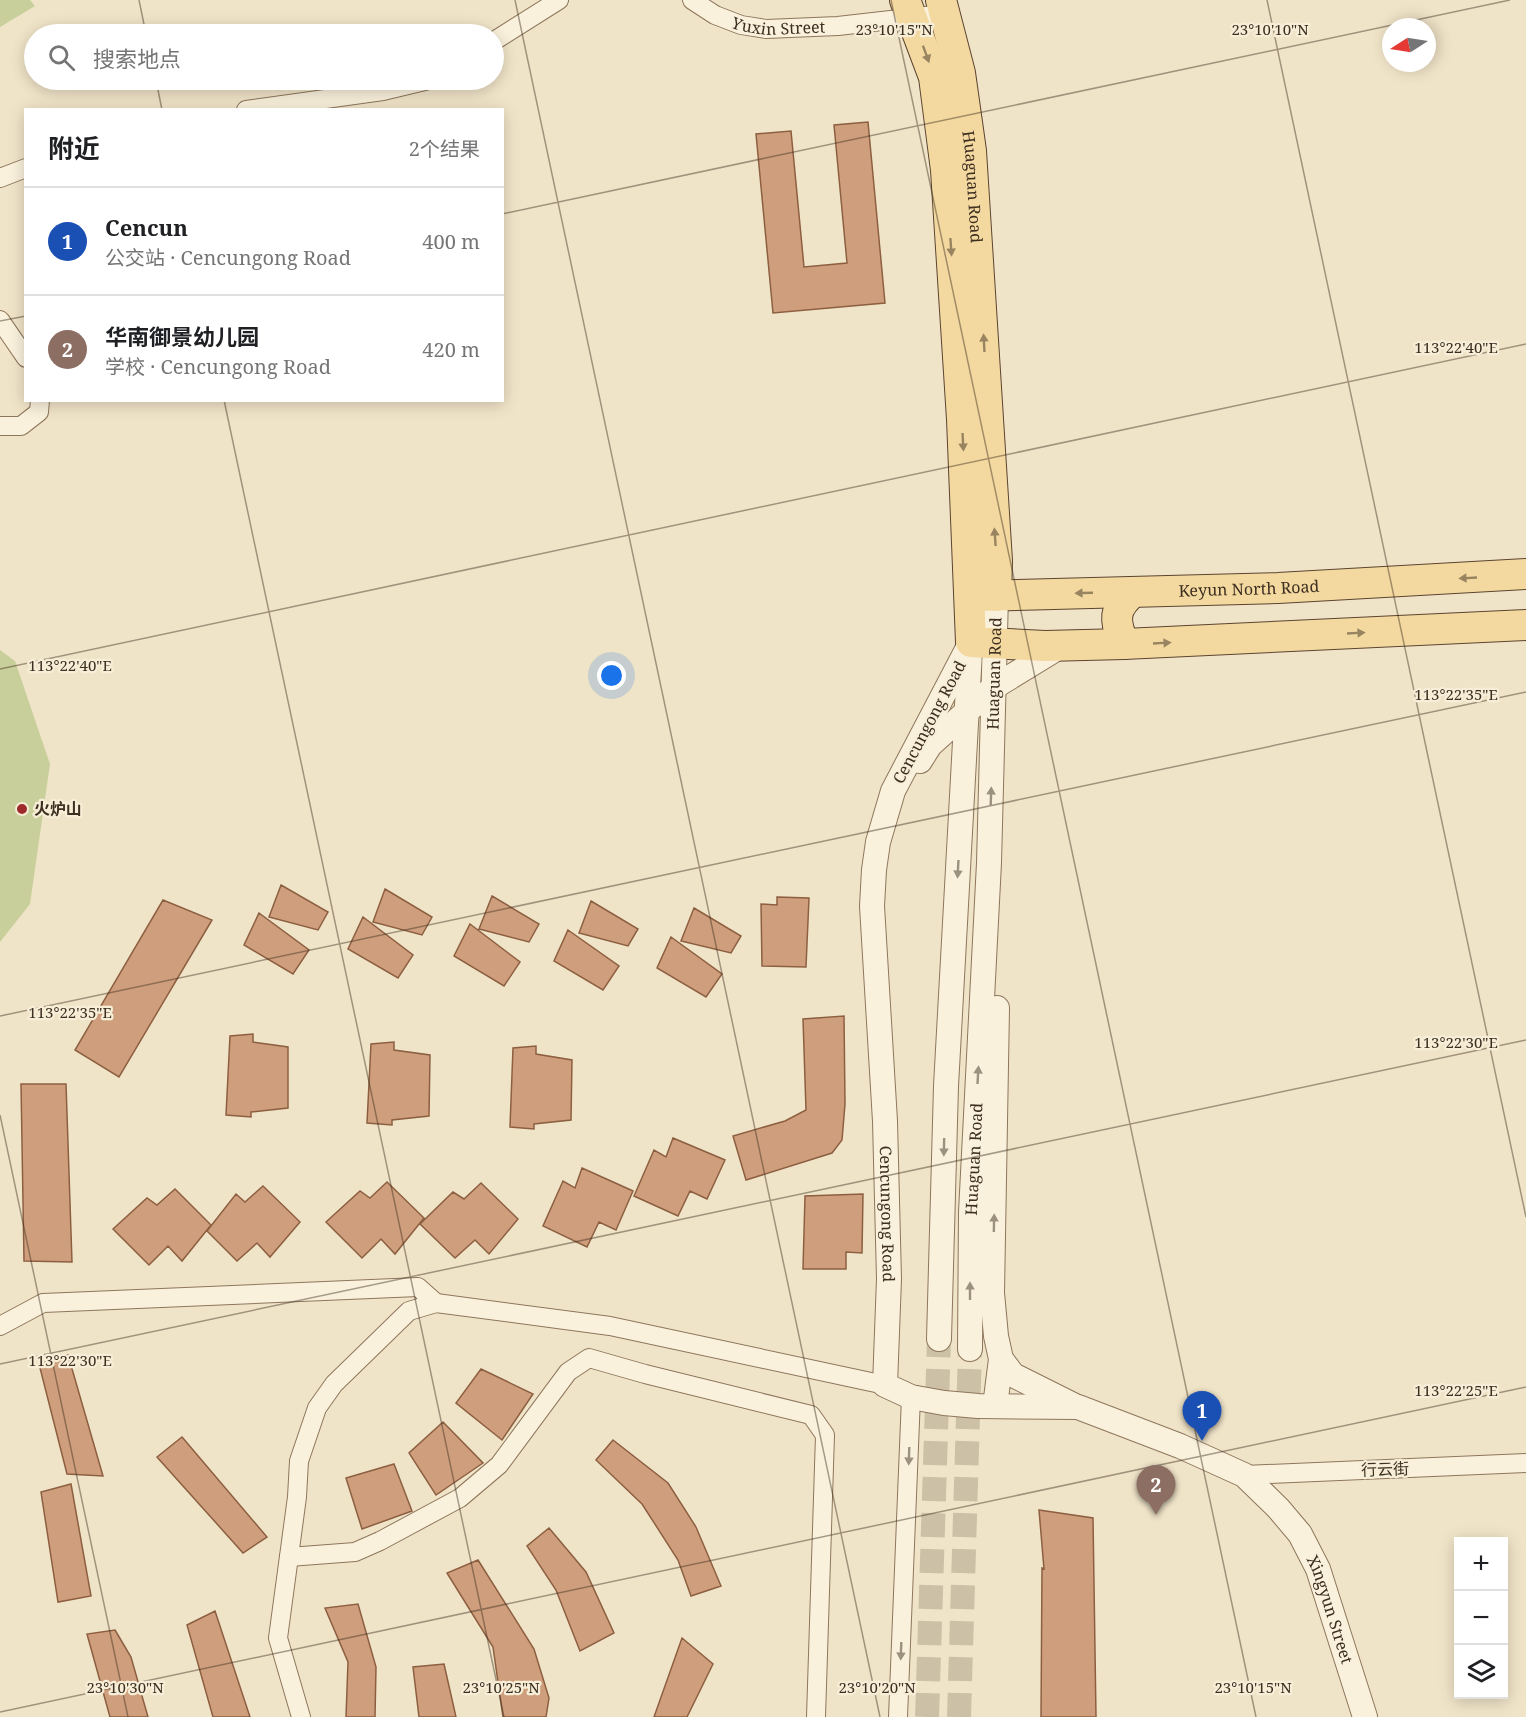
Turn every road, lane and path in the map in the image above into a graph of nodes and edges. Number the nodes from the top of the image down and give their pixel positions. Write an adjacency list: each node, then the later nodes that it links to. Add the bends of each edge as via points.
1 (559, 0): 5 (street)
2 (692, 0): 4 (street, Yuxin Street, via 715,15 766,29 838,26)
3 (942, 7): 4 (street, Yuxin Street); 16 (main road, Huaguan Road, one-way to 3, via 997,561 970,151 960,73)
4 (908, 10): 16 (main road, Huaguan Road, one-way to 16, via 934,76 946,170 962,419)
5 (504, 35)
6 (387, 90): 7 (street)
7 (260, 108)
8 (24, 169): 9 (street)
9 (0, 178)
10 (0, 320): 11 (street)
11 (24, 355)
12 (40, 402): 13 (street, via 39,411 21,426)
13 (0, 426)
14 (1526, 574): 15 (main road, Keyun North Road, one-way to 15)
15 (1133, 592): 16 (main road, Keyun North Road, one-way to 16); 19 (main road, via 1124,600 1117,619)
16 (983, 596): 18 (main road, Huaguan Road)
17 (1526, 625): 19 (main road, one-way to 17)
18 (983, 643): 20 (main road); 21 (street, Huaguan Road); 22 (street, Huaguan Road); 24 (street, Cencungong Road, via 893,791)
19 (1124, 644): 20 (main road)
20 (1061, 646): 21 (street)
21 (994, 687): 22 (street); 23 (street, Huaguan Road, one-way to 21)
22 (967, 712): 24 (street, via 930,745 906,785); 27 (street, Huaguan Road, one-way to 27, via 946,1086)
23 (990, 841): 28 (street, Huaguan Road, one-way to 23, via 971,1212); 29 (street, one-way to 23, via 992,1293 997,1011)
24 (874, 870): 30 (street, Cencungong Road, via 889,1279)
25 (436, 1303): 26 (street, via 418,1287 43,1303); 30 (street, via 610,1326); 36 (street, via 409,1311 334,1384 317,1408 299,1461)
26 (0, 1326)
27 (939, 1339)
28 (970, 1349)
29 (1001, 1359): 32 (street); 33 (street, via 1013,1375)
30 (885, 1385): 31 (street)
31 (911, 1397): 32 (street); 39 (street, one-way to 39)
32 (995, 1406): 33 (street)
33 (1078, 1407): 35 (street)
34 (1526, 1463): 35 (street, 行云街)
35 (1244, 1475): 40 (street, Xingyun Street, via 1300,1534 1318,1569)
36 (289, 1557): 37 (street, via 278,1638); 38 (street, via 355,1552 460,1498 499,1465 568,1372 589,1358 811,1415 825,1435)
37 (301, 1717)
38 (816, 1717)
39 (898, 1717)
40 (1365, 1717)

